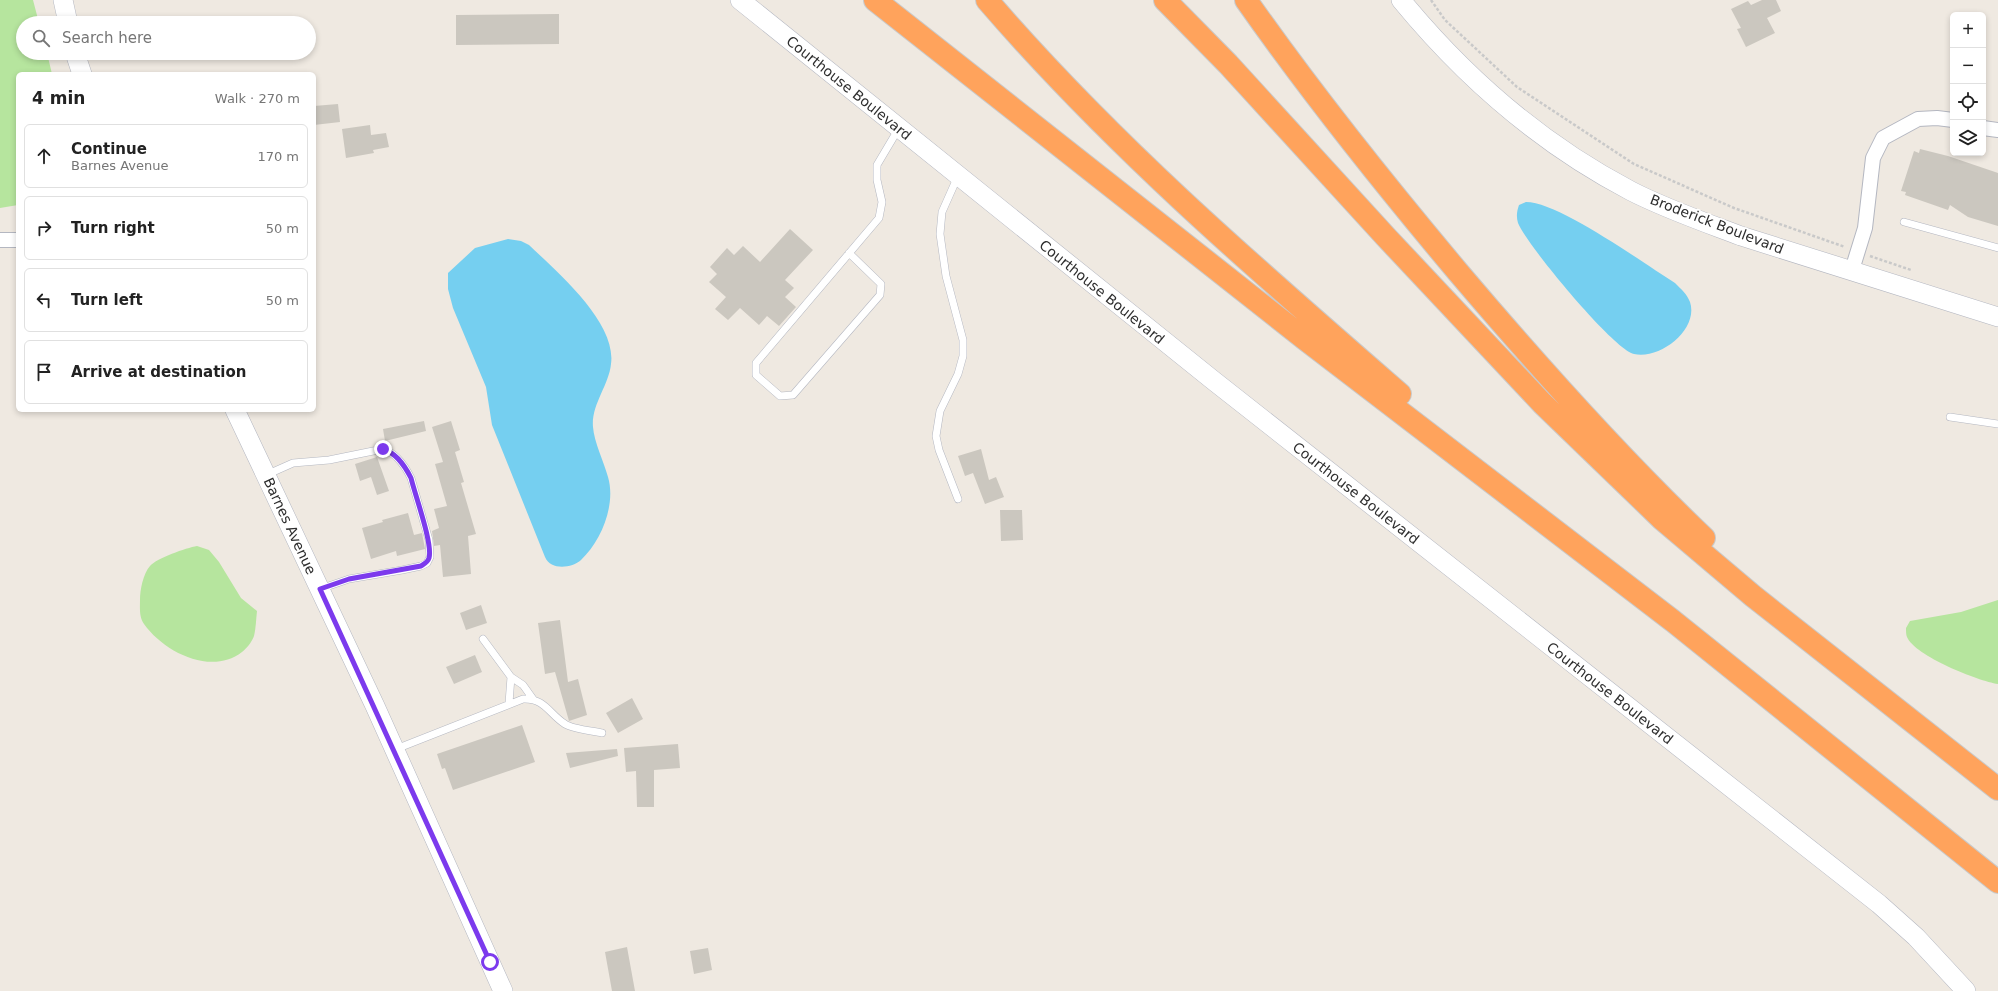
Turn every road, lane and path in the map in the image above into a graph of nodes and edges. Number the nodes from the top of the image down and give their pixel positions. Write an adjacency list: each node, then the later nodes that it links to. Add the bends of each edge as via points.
1 (63, 0): 9 (street)
2 (740, 0): 13 (street, Courthouse Boulevard)
3 (875, 0): 31 (highway, via 1305,339)
4 (987, 0): 31 (highway, via 1075,97 1196,216)
5 (1165, 0): 34 (highway, via 1228,64 1542,403 1662,519 1747,591)
6 (1246, 0): 34 (highway, via 1403,207 1521,346 1695,529)
7 (1401, 0): 23 (street, Broderick Boulevard, via 1424,28 1487,91 1544,138 1581,162 1633,192 1702,222)
8 (1431, 0): 21 (path, via 1445,20 1517,87 1634,164 1734,208)
9 (66, 16)
10 (77, 60): 11 (street)
11 (81, 72)
12 (1950, 120): 21 (street, via 1918,119 1883,138 1873,158 1865,228)
13 (899, 128): 16 (street, Courthouse Boulevard); 22 (lane, via 877,165 877,180 882,202 879,218)
14 (1986, 128): 15 (street)
15 (1998, 130)
16 (958, 176): 30 (lane, via 942,212 940,234 946,276 963,340 963,356 958,374 940,411 936,436); 43 (street, Courthouse Boulevard, via 1214,381 1879,904 1916,937)
17 (1904, 222): 20 (lane)
18 (0, 240): 19 (street)
19 (16, 240)
20 (1998, 248)
21 (1858, 251): 23 (street); 24 (path)
22 (849, 253): 22 (lane, via 756,363 756,375 780,396 793,395 880,295 881,284)
23 (1852, 270): 25 (street, Broderick Boulevard)
24 (1917, 272)
25 (1998, 317)
26 (237, 412): 29 (street, Barnes Avenue)
27 (1950, 417): 28 (lane)
28 (1998, 424)
29 (266, 475): 32 (street, Barnes Avenue); 32 (lane, via 293,463 329,460 383,449 391,452 411,478 429,540 430,557 427,562 421,566 349,579)
30 (958, 499)
31 (1565, 538): 41 (highway)
32 (320, 589): 39 (street, Barnes Avenue)
33 (483, 639): 35 (lane)
34 (1820, 647): 40 (highway)
35 (511, 677): 36 (lane, via 523,685); 37 (lane)
36 (533, 699): 37 (lane); 38 (lane, via 544,705 566,725)
37 (509, 703): 39 (lane)
38 (602, 733)
39 (394, 750): 42 (street, Barnes Avenue)
40 (1998, 789)
41 (1998, 882)
42 (503, 991)
43 (1966, 991)

